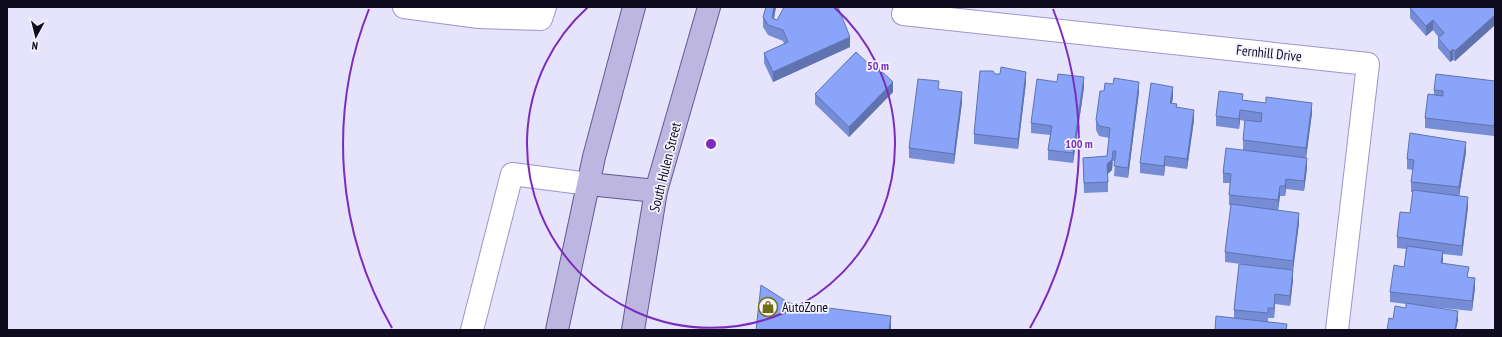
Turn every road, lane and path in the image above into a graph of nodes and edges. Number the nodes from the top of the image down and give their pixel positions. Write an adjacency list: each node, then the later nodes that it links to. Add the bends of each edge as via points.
1 (404, 7): 2 (street, via 479,17 541,19)
2 (545, 7)
3 (634, 7): 6 (main road)
4 (709, 7): 7 (main road, South Hulen Street)
5 (904, 10): 11 (street, Fernhill Drive, via 1368,64)
6 (589, 184): 7 (main road); 8 (street, via 512,174); 9 (main road)
7 (656, 191): 10 (main road, South Hulen Street)
8 (472, 330)
9 (557, 330)
10 (633, 330)
11 (1337, 330)

